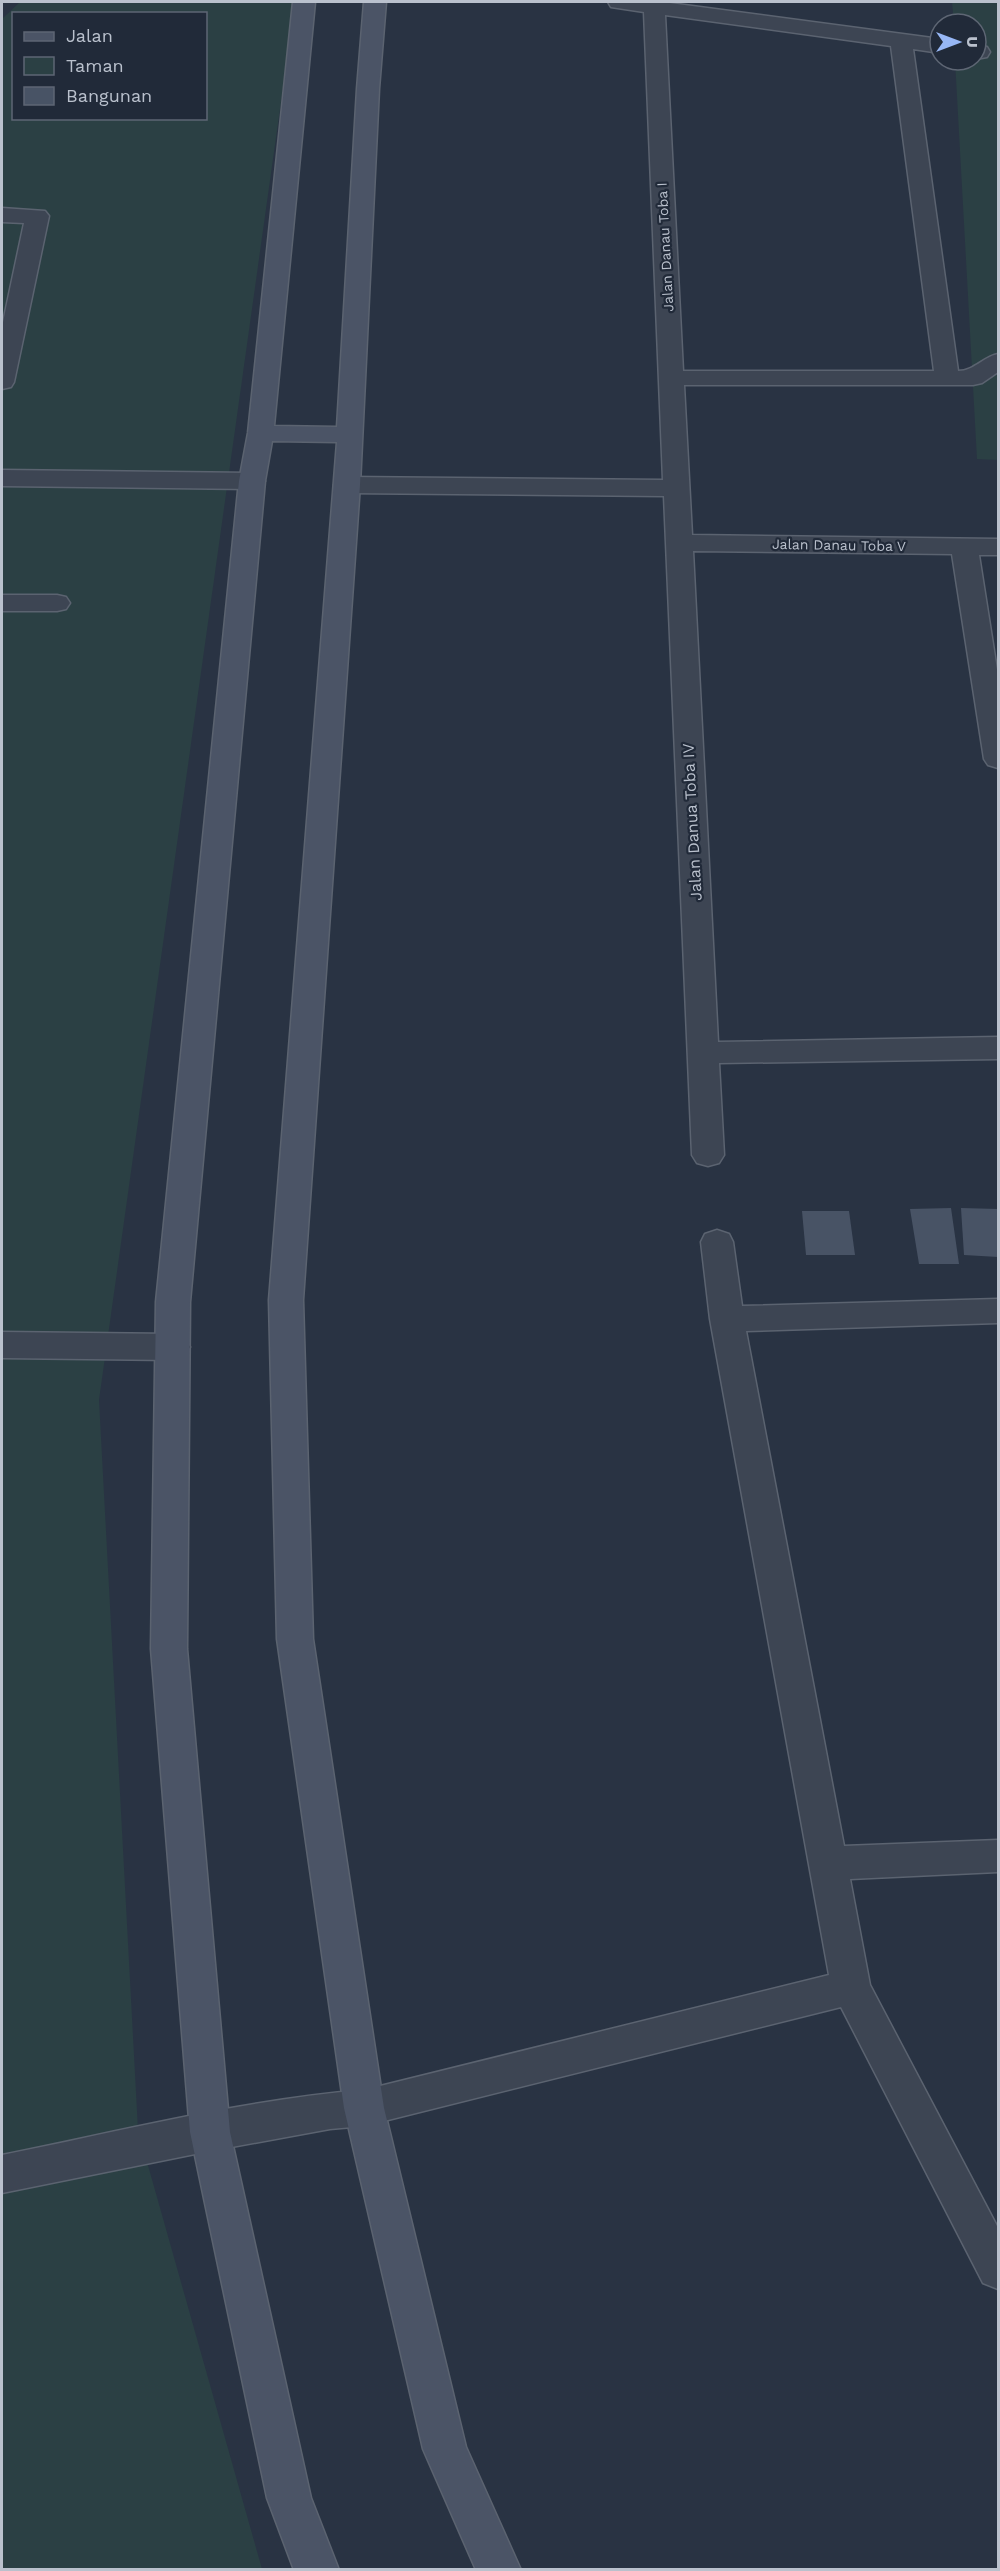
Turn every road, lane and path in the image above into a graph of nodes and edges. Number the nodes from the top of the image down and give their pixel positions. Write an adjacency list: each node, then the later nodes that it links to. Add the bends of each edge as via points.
1 (304, 2): 12 (main road)
2 (375, 2): 13 (main road)
3 (619, 2): 4 (street)
4 (654, 6): 5 (street); 9 (street, Jalan Danau Toba I)
5 (901, 41): 6 (street); 10 (street)
6 (928, 44)
7 (2, 215): 11 (street, via 37,216)
8 (999, 361): 10 (street, via 973,378)
9 (671, 378): 10 (street); 17 (street, Jalan Danau Toba I)
10 (947, 379)
11 (2, 382)
12 (261, 433): 13 (main road); 15 (main road)
13 (348, 435): 16 (main road)
14 (2, 478): 15 (street)
15 (252, 480): 31 (main road, via 174,1290)
16 (347, 485): 17 (street); 35 (main road, via 286,1300 296,1639)
17 (676, 488): 18 (street, Jalan Danua Toba IV)
18 (679, 543): 19 (street, Jalan Danau Toba V); 25 (street, Jalan Danua Toba IV)
19 (964, 546): 20 (street, Jalan Danau Toba V); 23 (street)
20 (999, 547)
21 (2, 603): 22 (street)
22 (57, 603)
23 (999, 759)
24 (999, 1048): 25 (street)
25 (702, 1053): 26 (street, Jalan Danua Toba IV)
26 (708, 1155)
27 (717, 1242): 29 (street)
28 (999, 1311): 29 (street)
29 (727, 1319): 33 (street)
30 (2, 1345): 31 (street)
31 (173, 1347): 36 (main road, via 170,1649)
32 (999, 1856): 33 (street)
33 (828, 1863): 34 (street)
34 (851, 1987): 35 (street); 38 (street)
35 (347, 2109): 36 (street); 40 (main road, via 445,2449)
36 (210, 2132): 37 (street); 39 (main road, via 289,2498)
37 (2, 2174)
38 (999, 2270)
39 (317, 2570)
40 (499, 2570)

